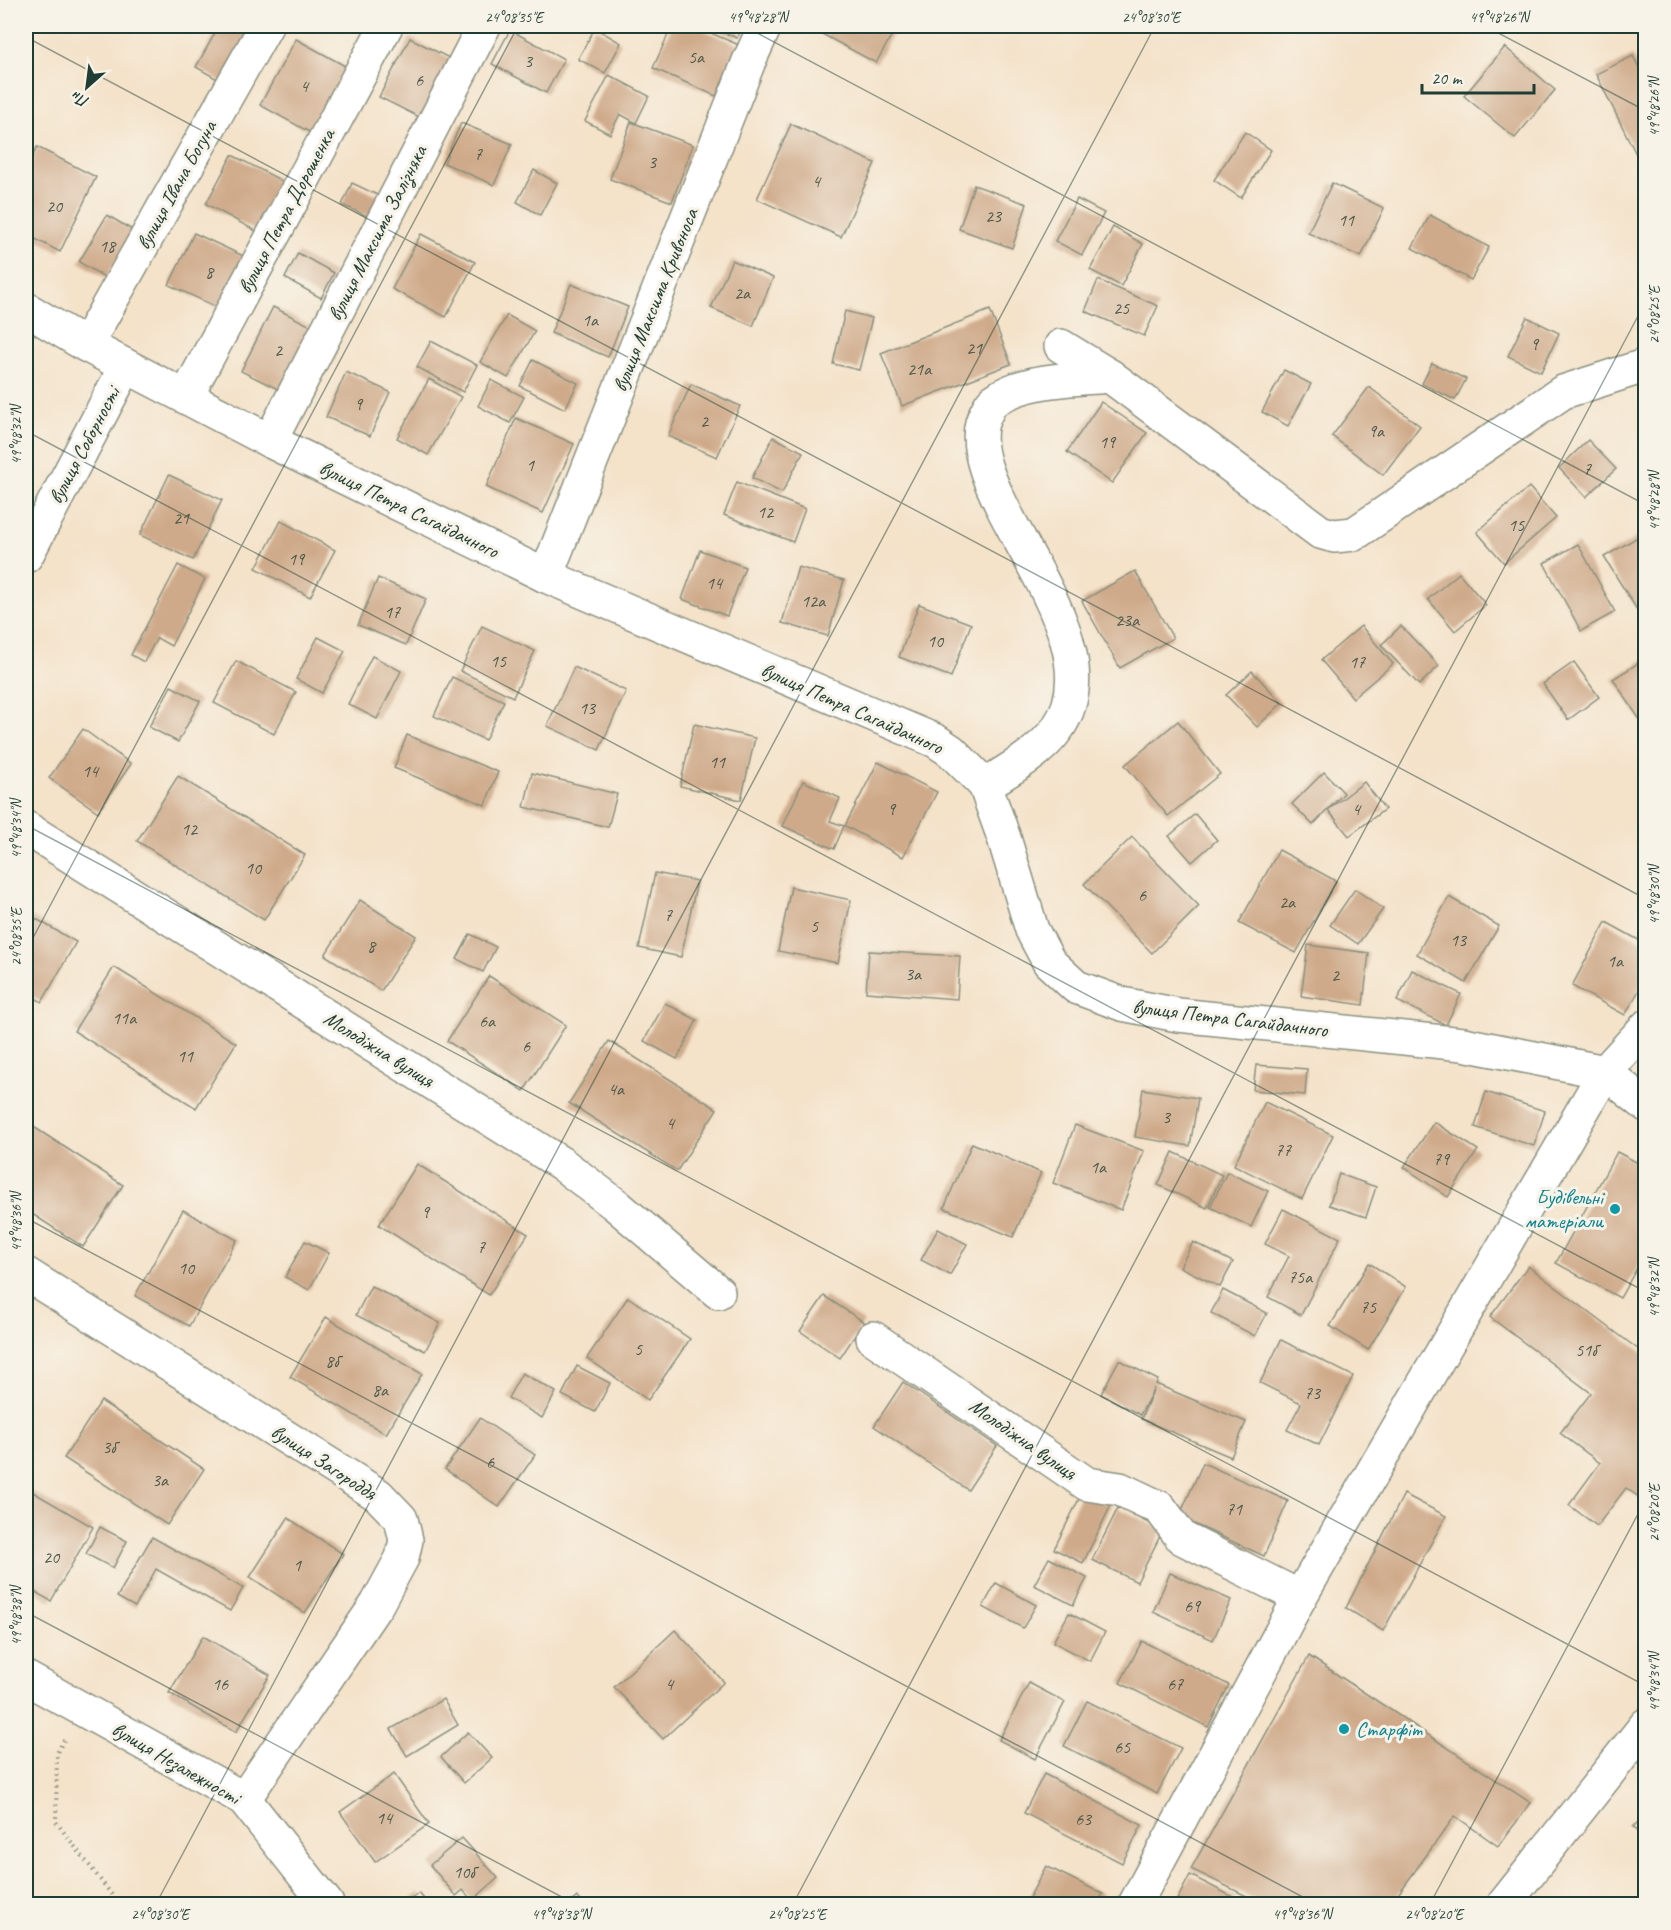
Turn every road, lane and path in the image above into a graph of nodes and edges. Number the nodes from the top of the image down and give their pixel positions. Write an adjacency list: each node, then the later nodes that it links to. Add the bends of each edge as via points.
1 (266, 26): 6 (street, вулиця Івана Богуна)
2 (386, 26): 11 (street, вулиця Петра Дорошенка)
3 (484, 26): 12 (street, вулиця Максима Залізняка)
4 (765, 26): 14 (street, вулиця Максима Кривоноса)
5 (26, 309): 6 (street, вулиця Петра Сагайдачного)
6 (86, 345): 8 (street, вулиця Петра Сагайдачного)
7 (1061, 346): 10 (street)
8 (126, 366): 11 (street, вулиця Петра Сагайдачного); 13 (street, вулиця Соборності)
9 (1645, 367): 10 (street, via 1563,392 1354,534 1334,536 1320,532)
10 (1110, 376): 15 (street, via 1019,388 993,401 981,421 981,448 991,481 1057,611 1069,649 1072,681 1068,707 1042,747)
11 (186, 397): 12 (street, вулиця Петра Сагайдачного)
12 (270, 441): 14 (street, вулиця Петра Сагайдачного)
13 (26, 556)
14 (546, 576): 15 (street, вулиця Петра Сагайдачного, via 936,741)
15 (985, 785): 18 (street, вулиця Петра Сагайдачного, via 1032,930 1049,962 1076,987 1122,1004 1178,1015 1463,1044)
16 (26, 828): 21 (street, Молодіжна вулиця, via 562,1164)
17 (1646, 1027): 18 (street)
18 (1605, 1072): 19 (street); 23 (street)
19 (1646, 1105)
20 (26, 1274): 27 (street, вулиця Загороддя, via 378,1495 402,1519 406,1540 402,1558 377,1604)
21 (718, 1292)
22 (873, 1338): 23 (street, Молодіжна вулиця, via 1087,1484 1120,1489 1160,1508 1182,1538)
23 (1300, 1597): 30 (street)
24 (26, 1678): 25 (street, вулиця Незалежності)
25 (81, 1709): 27 (street, вулиця Незалежності); 28 (path, via 57,1753 56,1822)
26 (1646, 1725): 31 (street)
27 (244, 1799): 29 (street, вулиця Незалежності)
28 (119, 1905)
29 (327, 1905)
30 (1135, 1905)
31 (1504, 1905)

